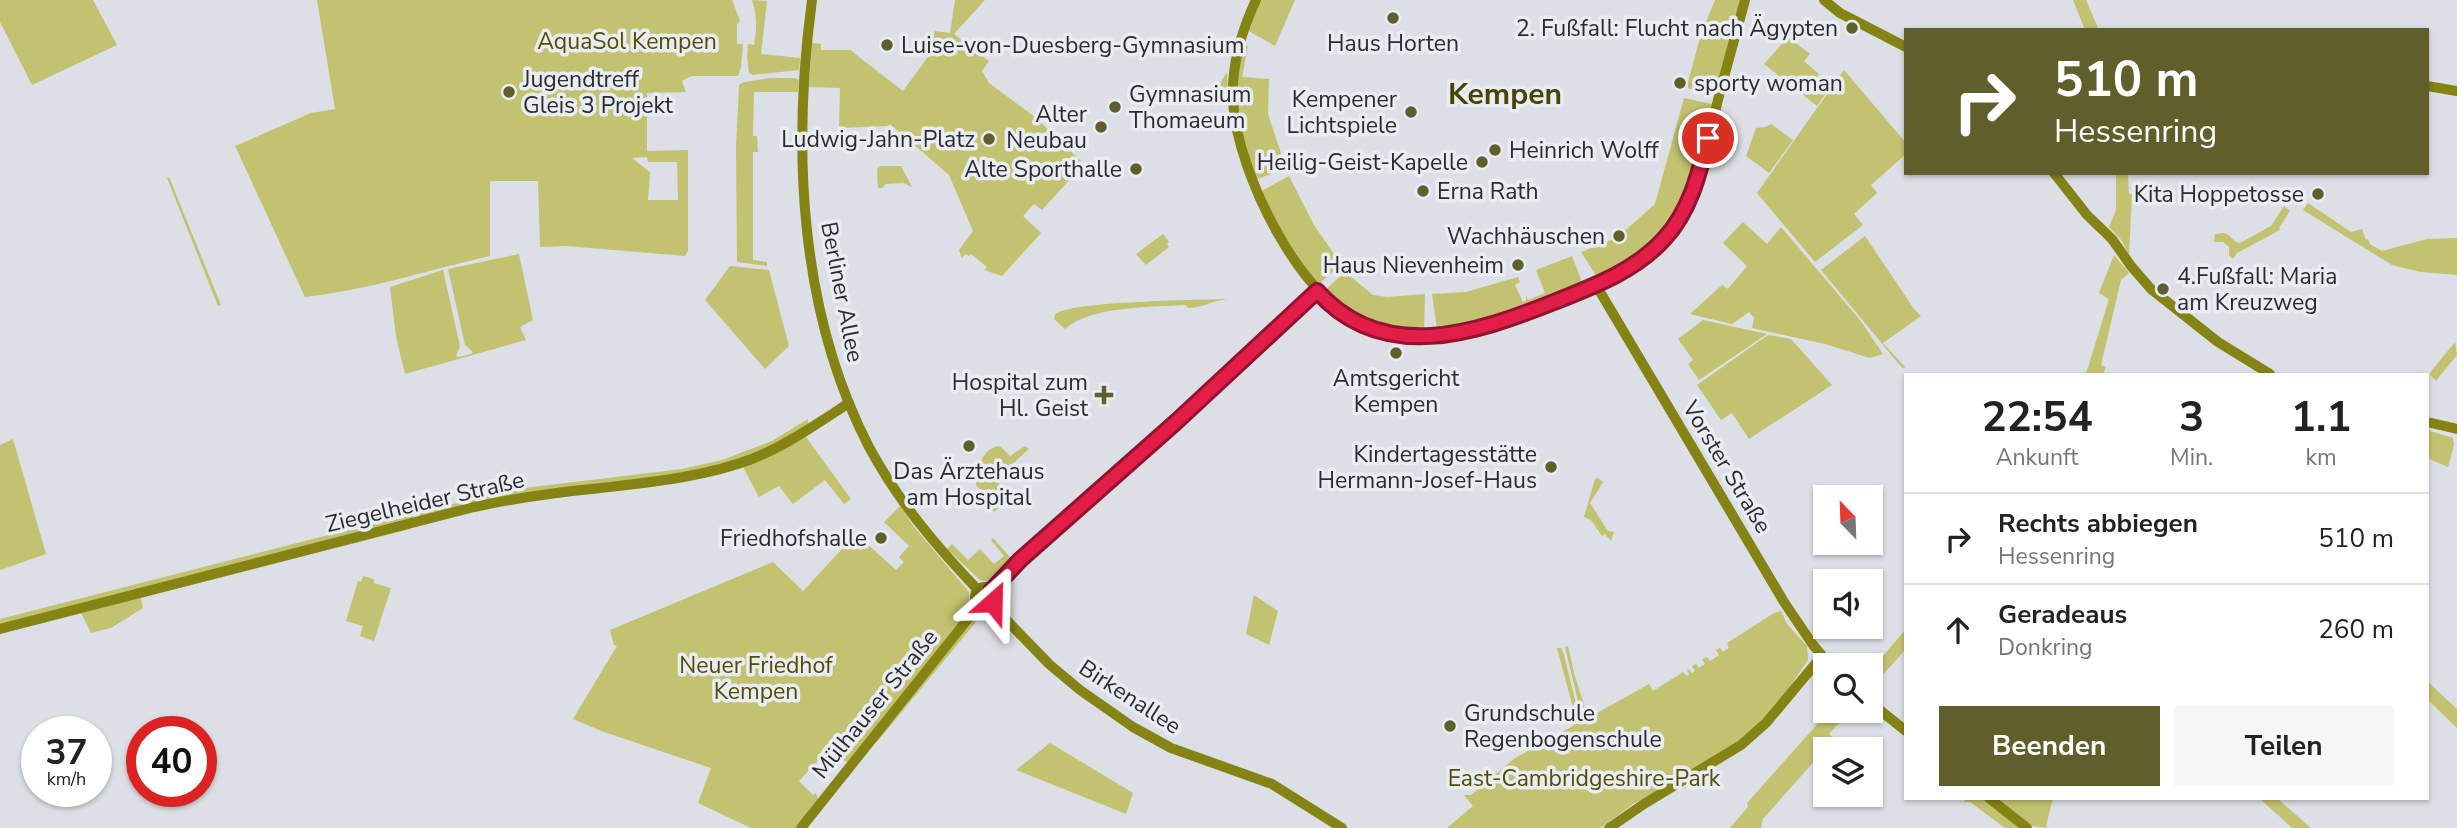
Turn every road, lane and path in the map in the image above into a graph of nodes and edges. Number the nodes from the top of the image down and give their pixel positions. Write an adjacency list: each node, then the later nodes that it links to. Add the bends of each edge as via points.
1 (812, 0): 12 (street, Berliner Allee, via 803,108 808,229 825,329)
2 (1256, 0): 10 (street, via 1236,62 1236,126 1265,205)
3 (1745, 0): 9 (street, via 1698,177 1683,214 1652,251)
4 (1824, 0): 5 (street)
5 (1904, 46)
6 (2429, 86): 7 (street)
7 (2457, 91)
8 (2056, 175): 11 (street, via 2151,289 2218,342)
9 (1596, 285): 10 (street, via 1463,332 1430,336 1376,331 1354,322); 20 (street, Vorster Straße, via 1784,602)
10 (1317, 291): 16 (street)
11 (2268, 373)
12 (849, 402): 15 (street, Berliner Allee, via 871,450 901,498); 19 (street, Ziegelheider Straße, via 784,444 717,470 474,507)
13 (2429, 422): 14 (street)
14 (2457, 429)
15 (978, 590): 16 (street); 18 (street, via 975,598)
16 (992, 590): 17 (street)
17 (992, 604): 18 (street); 26 (street, Birkenallee, via 1049,664 1133,727 1171,748 1272,784)
18 (979, 605): 25 (street, Mülhauser Straße)
19 (0, 629)
20 (1820, 653)
21 (1813, 667): 27 (street, via 1741,745)
22 (1883, 713): 23 (street)
23 (1904, 729)
24 (1991, 800): 28 (street)
25 (801, 828)
26 (1342, 828)
27 (1609, 828)
28 (2026, 828)

